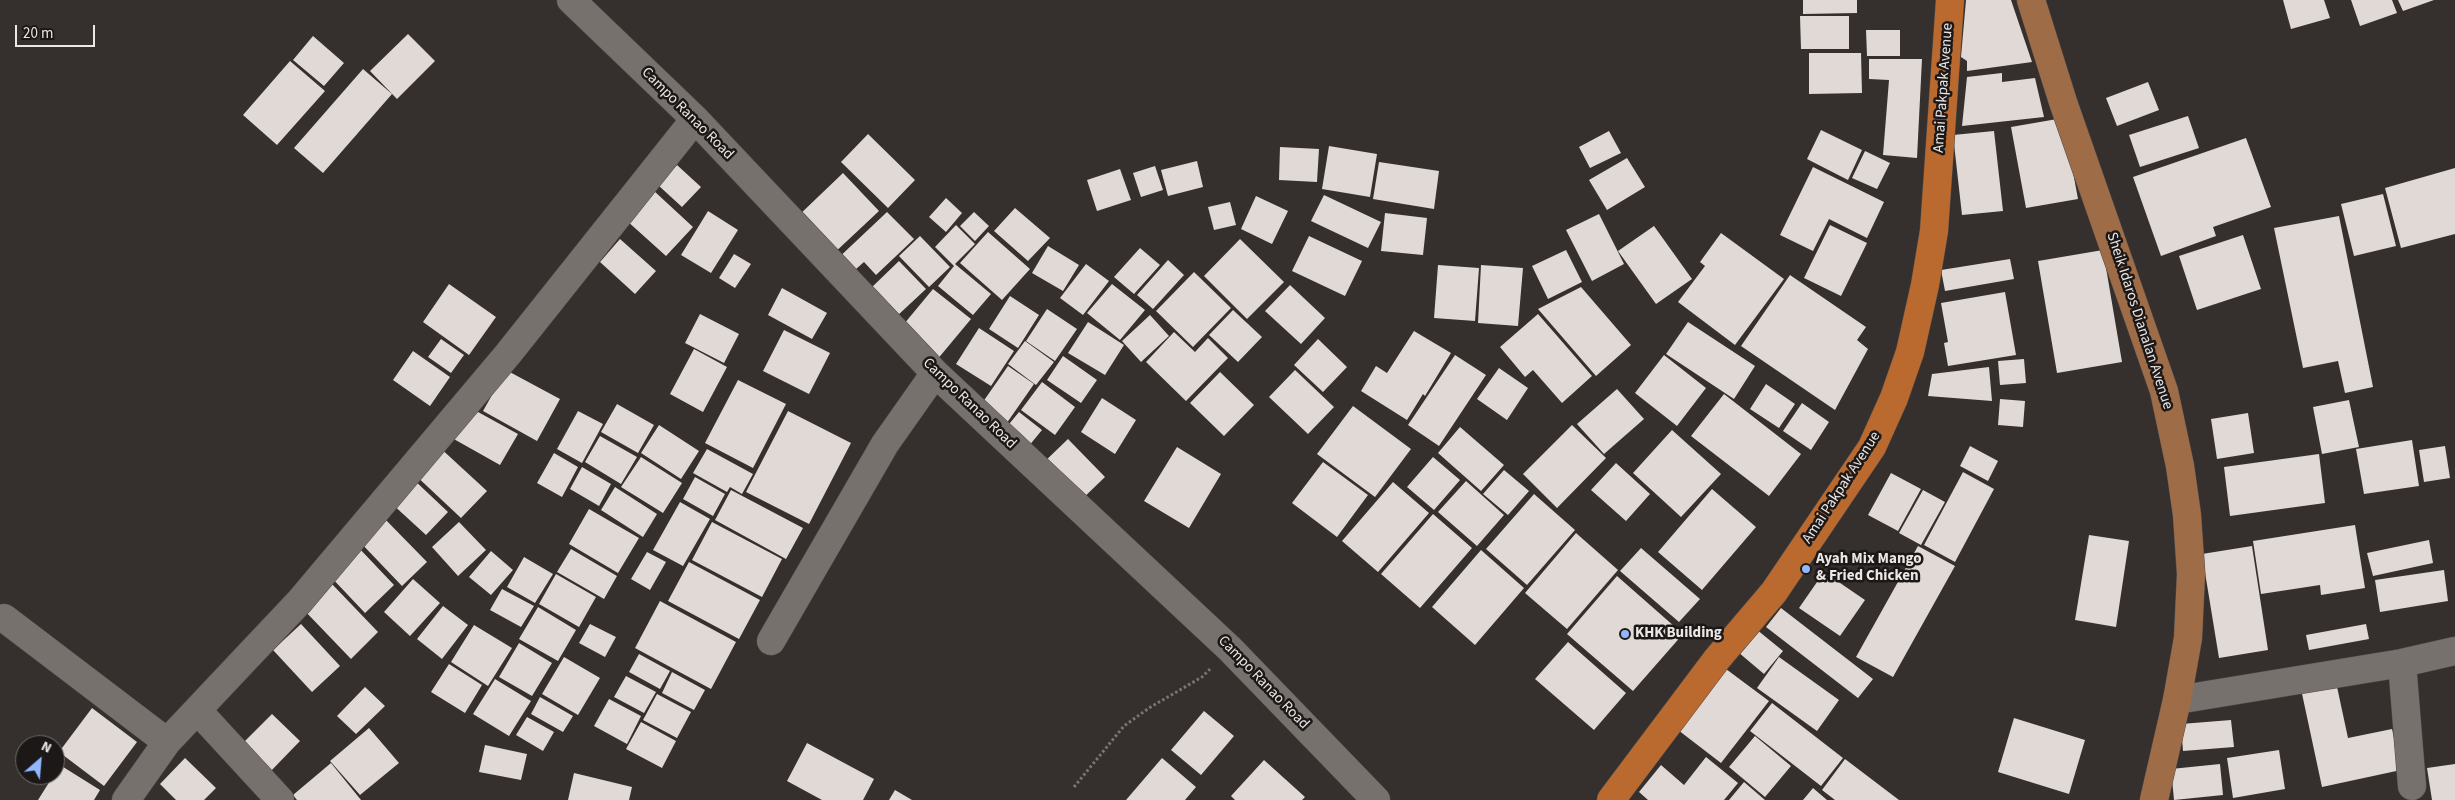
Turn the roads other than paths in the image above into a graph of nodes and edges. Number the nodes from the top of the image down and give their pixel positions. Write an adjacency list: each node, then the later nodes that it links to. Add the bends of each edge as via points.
1 (571, 0): 4 (street, Campo Ranao Road)
2 (1950, 0): 17 (highway, Amai Pakpak Avenue, via 1934,231 1910,352 1894,398 1872,447 1774,592 1717,658)
3 (2030, 0): 10 (main road, Sheik Idaros Dianalan Avenue, via 2164,391 2180,466 2190,574 2188,638)
4 (695, 120): 5 (street, Campo Ranao Road); 11 (street, via 502,361 300,601)
5 (935, 373): 7 (street, via 885,444); 16 (street, Campo Ranao Road, via 1230,649)
6 (4, 618): 12 (street)
7 (771, 641)
8 (2455, 651): 9 (street)
9 (2402, 663): 10 (street); 13 (street)
10 (2177, 700): 18 (main road, Sheik Idaros Dianalan Avenue)
11 (198, 711): 12 (street); 15 (street)
12 (167, 742): 14 (street)
13 (2412, 786)
14 (126, 800)
15 (280, 800)
16 (1376, 800)
17 (1611, 800)
18 (2154, 800)

